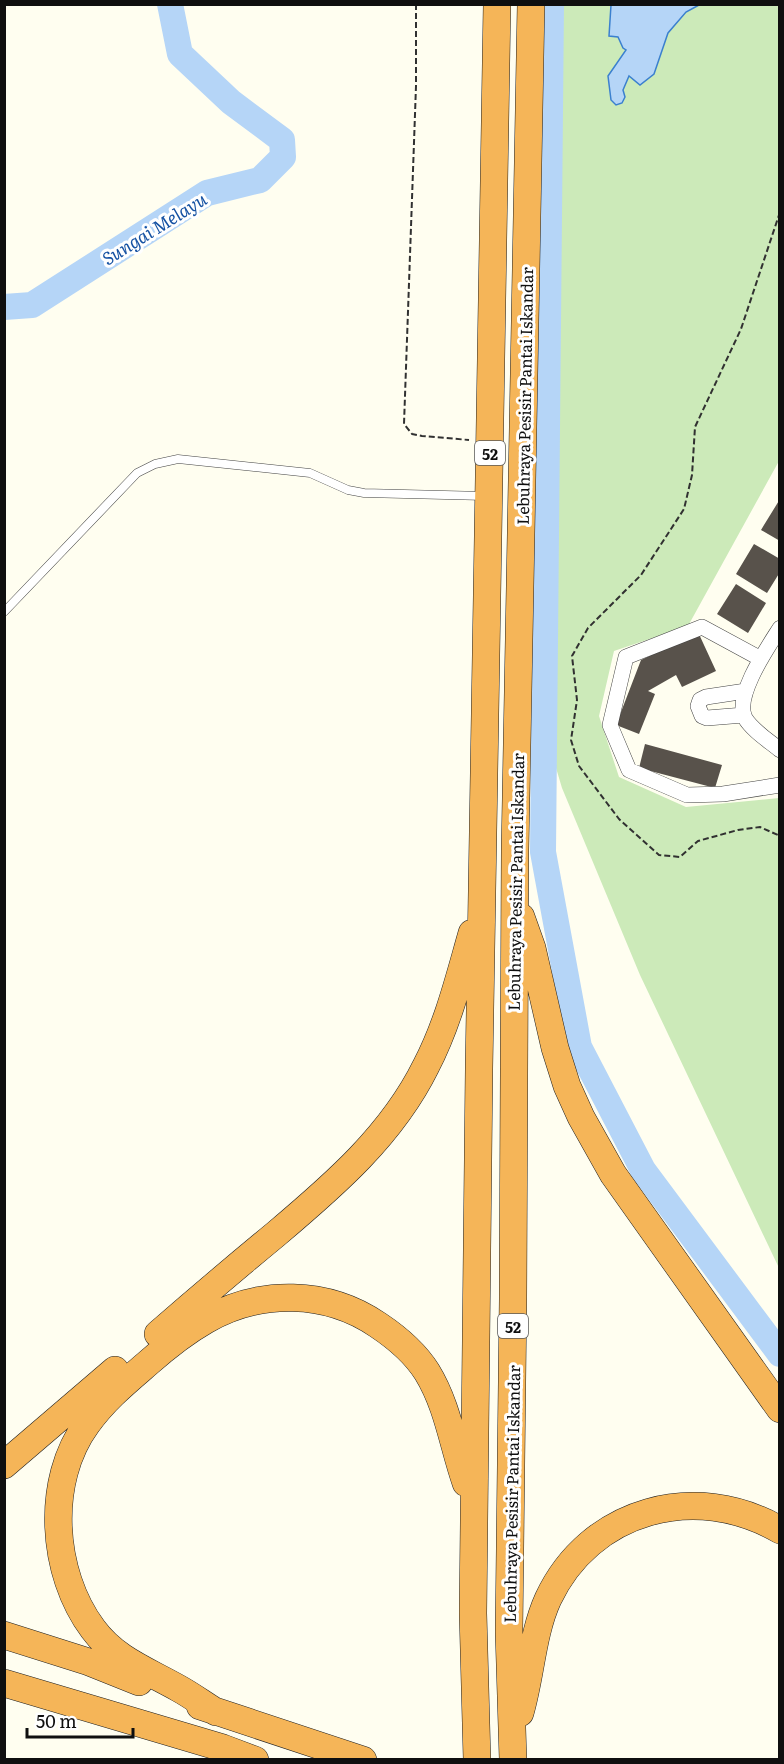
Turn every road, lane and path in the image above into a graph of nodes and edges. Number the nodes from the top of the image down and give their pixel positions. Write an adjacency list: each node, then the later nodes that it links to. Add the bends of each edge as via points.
1 (416, 4): 5 (path, via 404,424 412,434 422,436)
2 (497, 4): 5 (highway, Lebuhraya Pesisir Pantai Iskandar / 52)
3 (531, 4): 16 (highway, Lebuhraya Pesisir Pantai Iskandar / 52)
4 (780, 212): 14 (path, via 741,329 695,427 692,475 684,509 641,575 588,628 572,656 577,700 571,740 579,765 619,819 659,855 680,857 698,841 738,830 760,827)
5 (490, 441): 6 (highway, Lebuhraya Pesisir Pantai Iskandar / 52)
6 (489, 496): 7 (lane, via 364,493 310,473 178,459 155,464 137,473); 15 (highway, Lebuhraya Pesisir Pantai Iskandar / 52)
7 (4, 612)
8 (780, 628): 9 (street)
9 (760, 659): 10 (street); 13 (street, via 702,627 626,657 610,725 630,770 687,795)
10 (746, 691): 11 (street, via 742,704); 11 (street, via 706,697 698,706 707,718)
11 (746, 718): 12 (street)
12 (780, 750)
13 (780, 785)
14 (780, 836)
15 (483, 901): 18 (highway, via 439,1038 412,1091 379,1138 309,1206); 19 (highway, Lebuhraya Pesisir Pantai Iskandar / 52)
16 (514, 902): 17 (highway, via 532,948 555,1048 581,1117 613,1174); 24 (highway, Lebuhraya Pesisir Pantai Iskandar / 52, via 509,1632)
17 (780, 1409)
18 (4, 1465)
19 (475, 1509): 23 (highway, via 450,1424 427,1372 398,1340 372,1320 332,1303 284,1297 228,1309 185,1333 107,1400 72,1449 59,1499 61,1549 78,1605 111,1649); 25 (highway, Lebuhraya Pesisir Pantai Iskandar / 52)
20 (780, 1530): 24 (highway, via 725,1508 684,1505 624,1521 590,1542 567,1568 540,1621)
21 (4, 1635): 23 (highway, via 89,1662)
22 (4, 1683): 26 (highway)
23 (216, 1712): 27 (highway)
24 (512, 1749)
25 (476, 1754)
26 (255, 1760)
27 (363, 1760)

